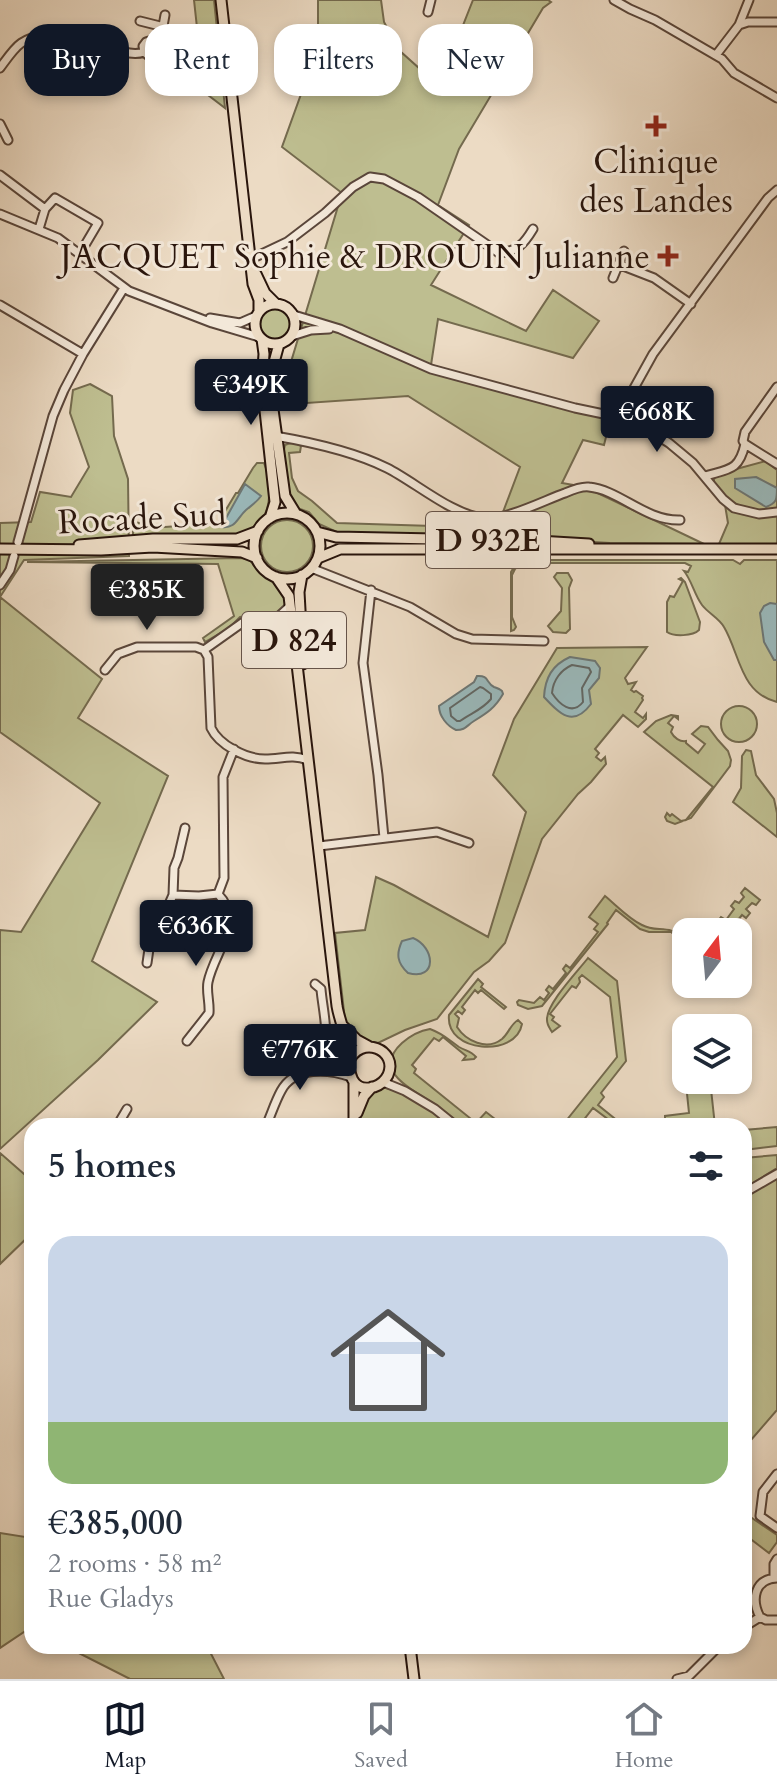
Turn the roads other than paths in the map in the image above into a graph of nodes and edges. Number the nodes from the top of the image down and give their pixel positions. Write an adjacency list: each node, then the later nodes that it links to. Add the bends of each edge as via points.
1 (221, 0): 27 (main road)
2 (431, 0): 5 (street)
3 (614, 0): 14 (street)
4 (749, 0): 11 (street)
5 (428, 12)
6 (165, 15): 10 (street)
7 (140, 21): 9 (street)
8 (777, 22): 11 (street)
9 (152, 24)
10 (164, 24)
11 (739, 25): 14 (street)
12 (145, 43): 13 (street)
13 (144, 52): 15 (street, via 128,53 70,31 29,37)
14 (716, 55): 16 (street, via 734,73)
15 (0, 68)
16 (777, 98)
17 (0, 124): 18 (street)
18 (8, 140)
19 (0, 175): 21 (street)
20 (777, 192): 32 (street)
21 (45, 209): 23 (street); 25 (street, via 55,198 98,223)
22 (0, 214): 23 (street)
23 (39, 229): 30 (street, via 68,244)
24 (533, 229): 27 (street, via 518,249 499,253 418,197 370,177 287,242)
25 (85, 245)
26 (624, 251): 28 (street)
27 (251, 259): 31 (main road, via 265,293); 34 (main road)
28 (618, 264): 29 (street); 32 (street, via 654,278)
29 (613, 278)
30 (124, 288): 36 (street); 41 (street)
31 (276, 304): 34 (main road); 35 (main road)
32 (691, 304): 43 (street, via 653,354)
33 (0, 305): 41 (street)
34 (258, 314): 36 (street, via 240,323); 39 (main road)
35 (294, 315): 37 (street); 38 (main road)
36 (196, 316): 39 (street)
37 (340, 329): 38 (street); 43 (street, via 431,369)
38 (292, 336): 40 (main road)
39 (260, 338): 40 (main road); 44 (main road)
40 (279, 344): 44 (main road, via 271,376)
41 (83, 354): 54 (street, via 53,416)
42 (777, 387): 45 (street, via 749,425)
43 (618, 417): 47 (street, via 669,443)
44 (273, 436): 49 (main road, via 285,496); 50 (main road, via 275,502); 51 (street, via 351,453 483,518 508,515 587,486 656,516)
45 (745, 444): 46 (street); 47 (street, via 737,465)
46 (777, 464)
47 (705, 476): 48 (street, via 734,508)
48 (777, 512)
49 (296, 514): 50 (main road); 53 (main road)
50 (270, 518): 52 (main road)
51 (680, 520)
52 (258, 531): 57 (main road, Rocade Sud, via 237,539 153,539); 60 (main road)
53 (317, 532): 56 (main road, D 932E, via 336,537); 61 (main road)
54 (18, 542)
55 (0, 549): 57 (main road, Rocade Sud)
56 (660, 549): 58 (main road, D 932E); 61 (main road, D 932E, via 340,549)
57 (27, 550): 60 (main road, Rocade Sud, via 153,547 242,552)
58 (777, 552)
59 (14, 556): 65 (street)
60 (257, 558): 64 (main road)
61 (318, 558): 62 (main road)
62 (311, 568): 63 (main road); 66 (street)
63 (302, 575): 64 (main road); 71 (main road, D 824)
64 (276, 577): 67 (main road, D 824)
65 (0, 585)
66 (371, 590): 68 (street, via 472,639); 75 (street, via 363,663)
67 (290, 606): 69 (street, via 278,617 242,623); 71 (main road, D 824)
68 (544, 641)
69 (204, 650): 70 (street, via 137,647 118,654); 72 (street, via 211,728)
70 (105, 670)
71 (302, 708): 73 (main road, D 824)
72 (234, 749): 73 (street, via 263,759); 78 (street, via 223,777 224,878)
73 (308, 760): 77 (main road, D 824)
74 (185, 828): 79 (street)
75 (384, 838): 76 (street, via 437,832); 77 (street)
76 (469, 843)
77 (319, 846): 82 (main road, D 824)
78 (218, 894): 79 (street); 83 (street, via 229,909 229,923 207,984 209,1013)
79 (173, 895): 80 (street)
80 (147, 963)
81 (315, 984): 86 (street, via 321,989 327,1040)
82 (342, 1024): 84 (main road); 85 (main road, D 824)
83 (187, 1041)
84 (368, 1046): 85 (main road, via 355,1051); 87 (main road, via 386,1056)
85 (348, 1063): 88 (main road)
86 (300, 1075): 88 (street, via 335,1071); 92 (street, via 284,1086)
87 (386, 1078): 89 (main road); 95 (street)
88 (352, 1080): 89 (main road); 93 (main road)
89 (372, 1087): 94 (main road)
90 (127, 1109): 91 (street)
91 (122, 1118)
92 (270, 1118)
93 (354, 1118)
94 (355, 1118)
95 (446, 1118)
96 (777, 1174): 97 (street)
97 (752, 1188)
98 (777, 1474): 99 (street, via 763,1492 760,1516)
99 (777, 1528)
100 (777, 1559): 101 (street)
101 (776, 1578): 103 (street, via 760,1586)
102 (752, 1599): 103 (street)
103 (755, 1600): 104 (street)
104 (760, 1617): 105 (street); 106 (street)
105 (777, 1620)
106 (752, 1622)
107 (411, 1654): 109 (main road)
108 (711, 1654): 110 (street, via 689,1676)
109 (414, 1679)
110 (677, 1679)

